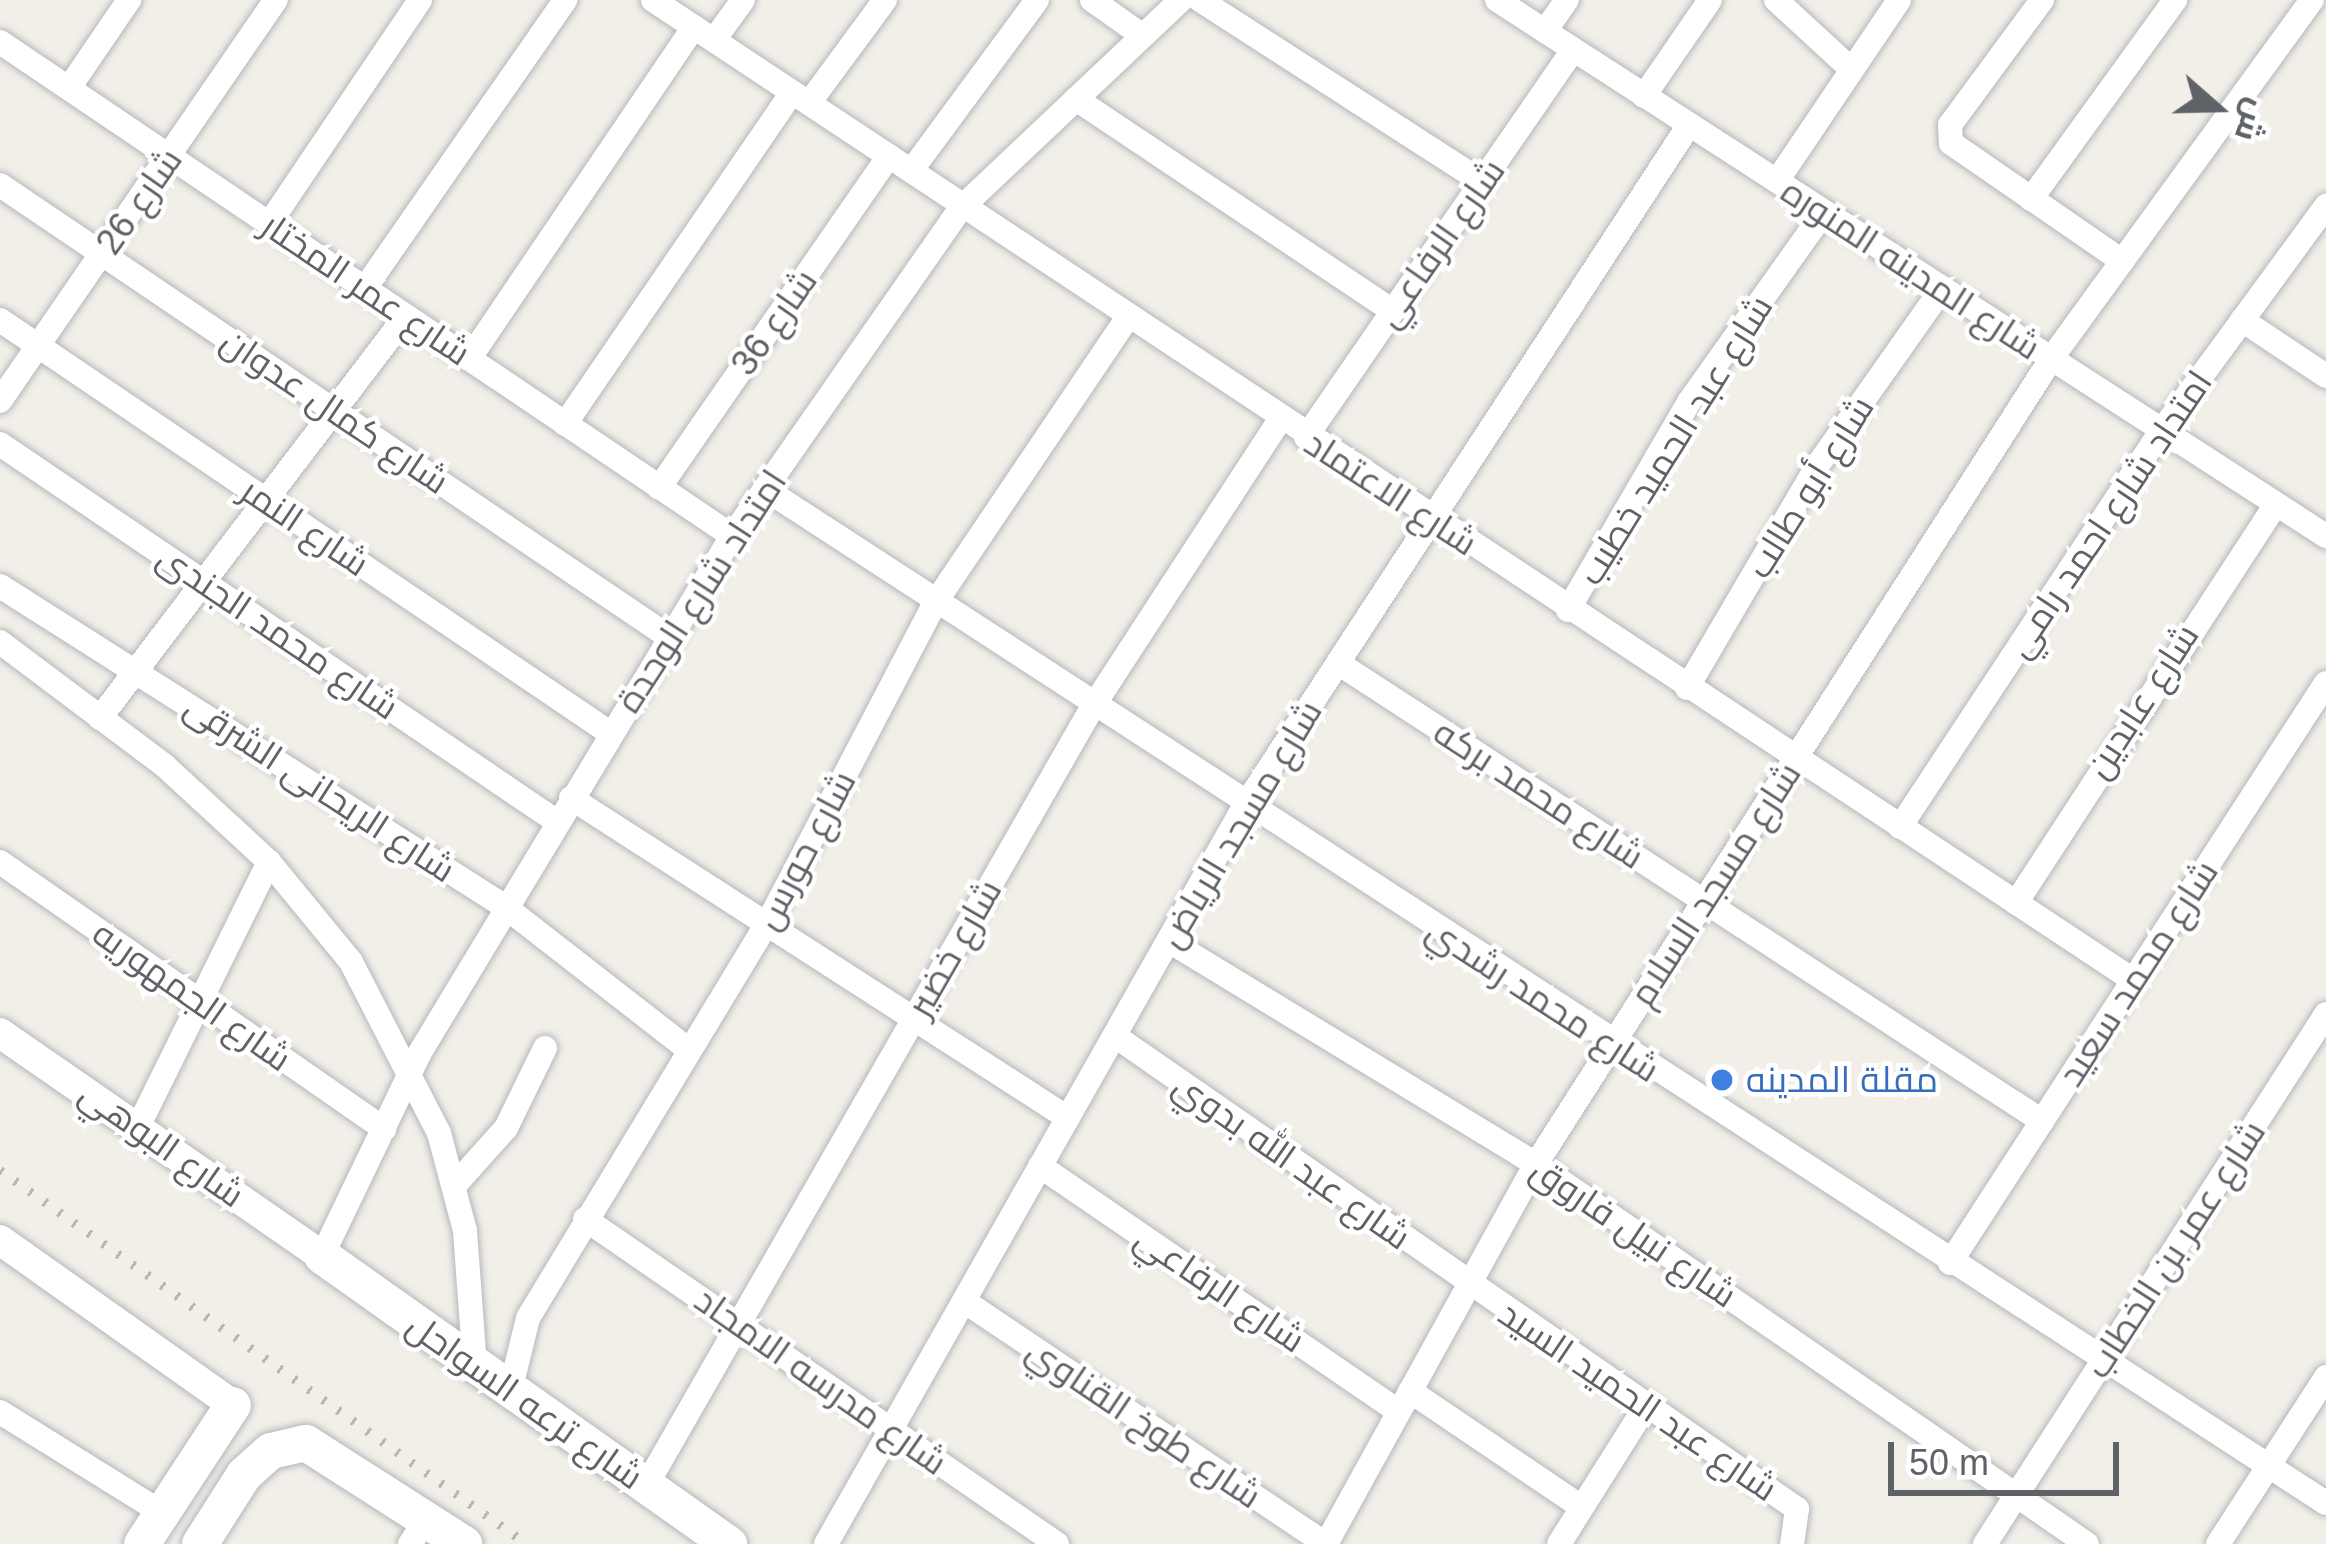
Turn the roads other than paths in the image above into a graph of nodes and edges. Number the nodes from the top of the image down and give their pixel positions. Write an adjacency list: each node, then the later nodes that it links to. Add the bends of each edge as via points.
1 (129, 0): 26 (street)
2 (276, 0): 31 (street, شارع 26)
3 (420, 0): 41 (street)
4 (565, 0): 44 (street)
5 (653, 0): 21 (street, شارع الاعتماد)
6 (743, 0): 21 (street)
7 (885, 0): 28 (street)
8 (1037, 0): 33 (street)
9 (1092, 0): 22 (street)
10 (1181, 0): 22 (street, امتداد شارع الوحدة)
11 (1200, 0): 34 (street)
12 (1497, 0): 20 (street, شارع المدينه المنوره)
13 (1568, 0): 20 (street)
14 (1710, 0): 27 (street)
15 (1776, 0): 25 (street)
16 (1899, 0): 25 (street)
17 (2042, 0): 37 (street, via 1948,134)
18 (2175, 0): 37 (street)
19 (2312, 0): 43 (street, شارع مسجد السلام)
20 (1545, 32): 24 (street, شارع المدينه المنوره)
21 (704, 34): 28 (street, شارع الاعتماد); 52 (street)
22 (1143, 36): 29 (street, امتداد شارع الوحدة)
23 (0, 41): 26 (street, شارع عمر المختار)
24 (1573, 50): 27 (street, شارع المدينه المنوره); 34 (street, شارع الرفاعي)
25 (1852, 70): 35 (street)
26 (69, 88): 31 (street, شارع عمر المختار)
27 (1644, 96): 30 (street, شارع المدينه المنوره)
28 (800, 98): 32 (street, شارع الاعتماد); 58 (street)
29 (1076, 99): 38 (street, امتداد شارع الوحدة); 46 (street)
30 (1688, 125): 35 (street, شارع المدينه المنوره); 66 (street, شارع مسجد الرياض)
31 (170, 157): 41 (street, شارع عمر المختار); 42 (street, شارع 26)
32 (889, 157): 33 (street, شارع الاعتماد); 62 (street, شارع 36)
33 (911, 171): 38 (street, شارع الاعتماد)
34 (1482, 182): 46 (street, شارع الرفاعي)
35 (1777, 182): 39 (street, شارع المدينه المنوره)
36 (0, 185): 42 (street, شارع كمال عدوان)
37 (2030, 199): 43 (street)
38 (961, 208): 49 (street, شارع الاعتماد); 63 (street, امتداد شارع الوحدة)
39 (1824, 212): 45 (street, شارع المدينه المنوره); 72 (street, شارع عبد الحميد خطيب, via 1689,402)
40 (2322, 218): 50 (street, امتداد شارع احمد رامي)
41 (269, 224): 44 (street, شارع عمر المختار)
42 (103, 254): 51 (street, شارع 26); 56 (street, شارع كمال عدوان)
43 (2122, 261): 53 (street, شارع مسجد السلام)
44 (365, 288): 47 (street, شارع عمر المختار)
45 (1941, 290): 53 (street, شارع المدينه المنوره); 78 (street, شارع أبو طالب, via 1817,466)
46 (1393, 311): 60 (street, شارع الرفاعي)
47 (406, 316): 52 (street, شارع عمر المختار); 56 (street)
48 (0, 320): 51 (street, شارع النمر)
49 (1126, 320): 57 (street, شارع الاعتماد); 71 (street, شارع حورس)
50 (2242, 320): 54 (street); 59 (street, امتداد شارع احمد رامي)
51 (39, 346): 55 (street, شارع 26); 64 (street, شارع النمر)
52 (469, 359): 58 (street, شارع عمر المختار)
53 (2051, 359): 59 (street, شارع المدينه المنوره); 82 (street, شارع مسجد السلام)
54 (2326, 376)
55 (0, 401)
56 (334, 411): 64 (street); 73 (street, شارع كمال عدوان)
57 (1279, 421): 60 (street, شارع الاعتماد); 79 (street, شارع خضير)
58 (566, 424): 62 (street, شارع عمر المختار)
59 (2162, 430): 65 (street, شارع المدينه المنوره); 86 (street, امتداد شارع احمد رامي)
60 (1306, 437): 66 (street, شارع الاعتماد)
61 (0, 444): 69 (street, شارع محمد الجندى)
62 (659, 488): 67 (street, شارع عمر المختار)
63 (765, 489): 67 (street, امتداد شارع الوحدة); 71 (street, شارع محمد رشدي)
64 (266, 500): 69 (street); 81 (street, شارع النمر)
65 (2276, 504): 68 (street, شارع المدينه المنوره); 90 (street, شارع عابدين, via 2166,658)
66 (1431, 520): 72 (street, شارع الاعتماد); 75 (street, شارع مسجد الرياض)
67 (731, 536): 73 (street, امتداد شارع الوحدة)
68 (2326, 536)
69 (204, 582): 76 (street); 85 (street, شارع محمد الجندى)
70 (0, 586): 76 (street, شارع الريحانى الشرقى)
71 (933, 606): 79 (street, شارع محمد رشدي); 92 (street, شارع حورس)
72 (1568, 610): 78 (street, شارع الاعتماد)
73 (669, 638): 81 (street, امتداد شارع الوحدة)
74 (0, 642): 80 (street)
75 (1338, 663): 84 (street, شارع مسجد الرياض); 89 (street, شارع محمد بركه)
76 (136, 671): 80 (street); 91 (street, شارع الريحانى الشرقى)
77 (2326, 682): 94 (street, شارع محمد سعيد)
78 (1687, 688): 82 (street, شارع الاعتماد)
79 (1092, 709): 84 (street, شارع محمد رشدي); 97 (street, شارع خضير)
80 (100, 718): 88 (street)
81 (610, 734): 83 (street, امتداد شارع الوحدة)
82 (1795, 759): 86 (street, شارع الاعتماد); 89 (street, شارع مسجد السلام)
83 (571, 797): 85 (street, امتداد شارع الوحدة); 92 (street)
84 (1244, 807): 93 (street, شارع مسجد الرياض); 100 (street, شارع محمد رشدي)
85 (556, 821): 91 (street, امتداد شارع الوحدة)
86 (1900, 827): 90 (street, شارع الاعتماد)
87 (0, 862): 95 (street, شارع الجمهوريه)
88 (269, 862): 95 (street); 103 (street, via 351,962)
89 (1704, 901): 100 (street, شارع مسجد السلام); 105 (street, شارع محمد بركه)
90 (2016, 903): 94 (street, شارع الاعتماد)
91 (504, 906): 102 (street, شارع الريحانى الشرقى); 103 (street, امتداد شارع الوحدة)
92 (767, 924): 97 (street); 102 (street, شارع حورس)
93 (1169, 940): 99 (street, شارع مسجد الرياض); 108 (street, شارع نبيل فاروق)
94 (2133, 980): 105 (street, شارع محمد سعيد)
95 (199, 1001): 106 (street); 107 (street, شارع الجمهوريه)
96 (2326, 1014): 118 (street, شارع عمر بن الخطاب)
97 (914, 1019): 104 (street); 117 (street, شارع خضير)
98 (0, 1033): 106 (street, شارع البوهي)
99 (1115, 1036): 104 (street, شارع مسجد الرياض); 115 (street, شارع عبد الله بدوي)
100 (1613, 1045): 108 (street, شارع مسجد السلام); 114 (street, شارع محمد رشدي)
101 (545, 1048): 110 (street, via 506,1129)
102 (689, 1050): 111 (street, شارع حورس)
103 (412, 1066): 107 (street, امتداد شارع الوحدة); 110 (street)
104 (1068, 1118): 109 (street, شارع مسجد الرياض)
105 (2042, 1121): 114 (street, شارع محمد سعيد)
106 (138, 1127): 113 (street, شارع البوهي)
107 (383, 1129): 113 (street, امتداد شارع الوحدة)
108 (1536, 1164): 115 (street, شارع مسجد السلام); 129 (street, شارع نبيل فاروق)
109 (1040, 1166): 116 (street, شارع مسجد الرياض); 122 (street, شارع الرفاعي)
110 (455, 1185): 119 (street)
111 (586, 1219): 117 (street, شارع مدرسه الامجاد); 121 (street, شارع حورس, via 528,1318)
112 (0, 1240): 123 (street)
113 (322, 1256): 119 (main road, شارع ترعه السواحل)
114 (1950, 1263): 118 (street, شارع محمد رشدي)
115 (1468, 1285): 122 (street, شارع مسجد السلام); 124 (street, شارع عبد الحميد السيد)
116 (964, 1301): 126 (street, شارع مسجد الرياض); 140 (street, شارع طوخ القناوي)
117 (739, 1324): 126 (street, شارع مدرسه الامجاد); 128 (street, شارع خضير)
118 (2103, 1361): 127 (street, شارع محمد رشدي); 129 (street, شارع عمر بن الخطاب)
119 (475, 1367): 121 (main road, شارع ترعه السواحل)
120 (2326, 1377): 127 (street)
121 (510, 1391): 128 (main road, شارع ترعه السواحل)
122 (1405, 1402): 131 (street, شارع الرفاعي); 140 (street, شارع مسجد السلام)
123 (233, 1405): 132 (main road)
124 (1646, 1406): 131 (street); 142 (street, شارع عبد الحميد السيد, via 1803,1520)
125 (0, 1412): 132 (street)
126 (891, 1429): 138 (street, شارع مسجد الرياض); 139 (street, شارع مدرسه الامجاد)
127 (2267, 1468): 130 (street, شارع محمد رشدي); 145 (street)
128 (646, 1486): 137 (main road, شارع ترعه السواحل)
129 (2016, 1496): 143 (street, شارع عمر بن الخطاب); 144 (street, شارع نبيل فاروق)
130 (2326, 1503)
131 (1580, 1506): 141 (street)
132 (162, 1513): 134 (main road)
133 (419, 1531): 135 (main road, via 306,1443 271,1450 244,1475); 136 (main road)
134 (142, 1544)
135 (200, 1544)
136 (464, 1544)
137 (729, 1544)
138 (826, 1544)
139 (1057, 1544)
140 (1325, 1544)
141 (1559, 1544)
142 (1792, 1544)
143 (1985, 1544)
144 (2087, 1544)
145 (2218, 1544)

